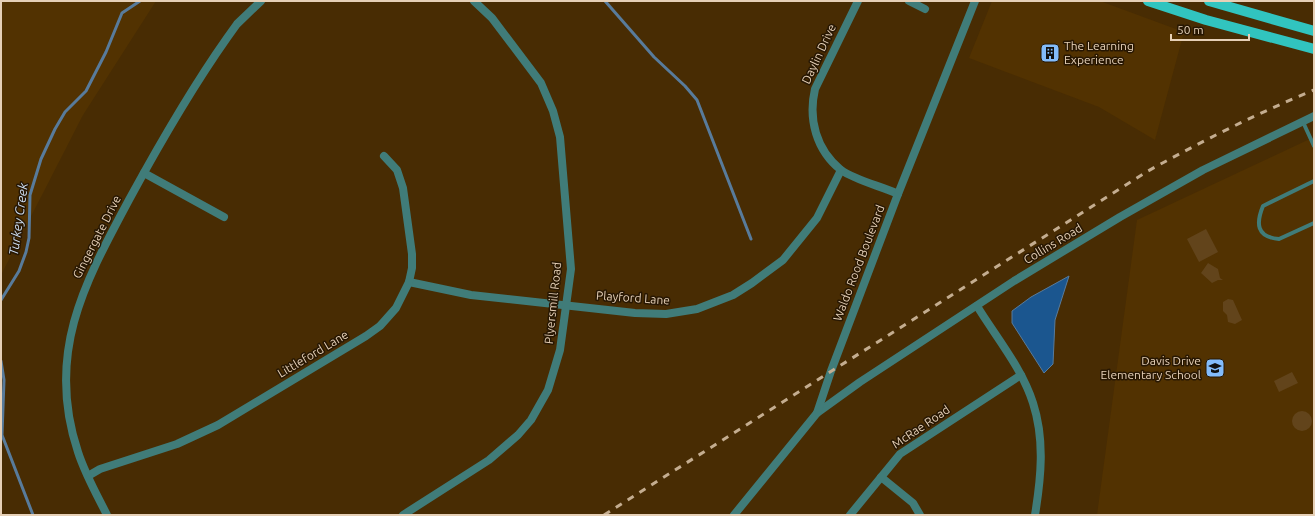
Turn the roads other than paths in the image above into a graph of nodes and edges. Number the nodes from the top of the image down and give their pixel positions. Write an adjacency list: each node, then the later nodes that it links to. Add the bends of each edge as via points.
1 (261, 1): 16 (street, Gingergate Drive, via 237,24 220,48)
2 (474, 1): 22 (street, Plyersmill Road, via 492,18 541,83 560,137 571,269)
3 (858, 1): 15 (street, Daylin Drive, via 819,78 812,100 816,135 822,147)
4 (909, 1): 8 (street)
5 (975, 1): 18 (street, Waldo Rood Boulevard)
6 (1148, 1): 10 (main road, via 1206,20)
7 (1209, 1): 9 (main road)
8 (925, 9)
9 (1314, 31)
10 (1314, 49)
11 (1314, 116): 12 (street, Collins Road)
12 (1303, 122): 13 (lane); 23 (street, Collins Road, via 1170,188)
13 (1314, 146)
14 (384, 156): 21 (street, Littleford Lane, via 397,170 403,188 412,254)
15 (841, 170): 18 (street, Daylin Drive); 22 (street, Playford Lane, via 817,218 796,245 770,271 733,295 697,309 666,314)
16 (144, 173): 19 (street); 26 (street, Gingergate Drive, via 91,272 70,334 67,400 76,446)
17 (1314, 181): 20 (lane, via 1263,206 1258,219 1259,229 1266,236 1279,240)
18 (898, 194): 25 (street, Waldo Rood Boulevard)
19 (224, 217)
20 (1314, 223)
21 (409, 282): 22 (street, Playford Lane, via 471,295); 26 (street, Littleford Lane, via 396,308 380,326 237,415 177,444 100,469)
22 (566, 305): 29 (street, Plyersmill Road, via 555,371 548,390 531,420 489,460)
23 (977, 306): 24 (street); 25 (street, Collins Road, via 866,377)
24 (1020, 375): 27 (street, McRae Road, via 900,454); 33 (street, via 1033,403 1041,445)
25 (817, 413): 30 (street, Waldo Rood Boulevard)
26 (88, 476): 28 (street, Gingergate Drive)
27 (881, 477): 31 (street, McRae Road); 32 (street, via 913,503)
28 (107, 515)
29 (403, 515)
30 (734, 515)
31 (850, 515)
32 (920, 515)
33 (1035, 515)

